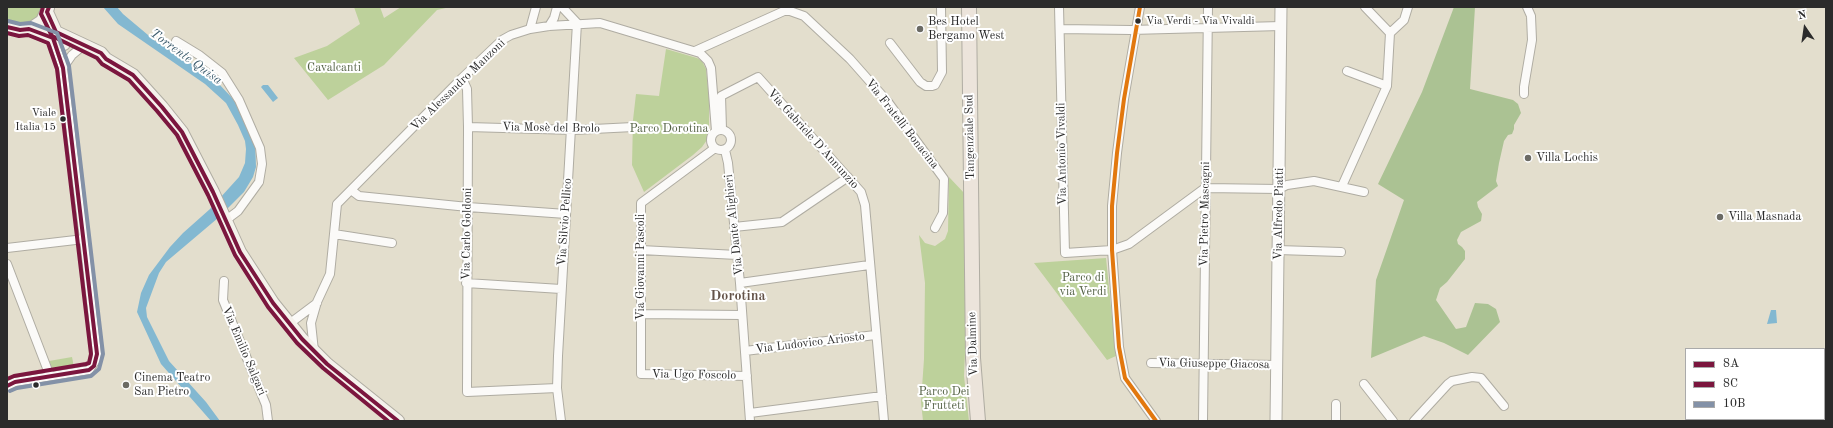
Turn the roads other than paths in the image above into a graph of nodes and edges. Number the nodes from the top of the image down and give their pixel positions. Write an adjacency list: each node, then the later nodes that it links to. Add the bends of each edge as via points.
1 (536, 7): 19 (street)
2 (557, 7): 15 (street)
3 (562, 7): 14 (street)
4 (941, 7): 26 (street, via 942,72 935,85 926,86 920,82)
5 (969, 7): 63 (highway, Tangenziale Sud)
6 (1059, 7): 20 (street, Via Antonio Vivaldi)
7 (1140, 7): 22 (street)
8 (1208, 7): 17 (street, Via Pietro Mascagni)
9 (1281, 7): 16 (street, Via Alfredo Piatti)
10 (1365, 7): 23 (street)
11 (1408, 7): 23 (street, via 1404,20)
12 (1527, 7): 34 (street, via 1531,16 1532,40)
13 (48, 10): 18 (main road, via 42,21); 29 (main road, via 56,32 101,53)
14 (577, 23): 15 (street, Via Alessandro Manzoni); 28 (street, Via Alessandro Manzoni, via 600,23); 37 (street, Via Silvio Pellico)
15 (549, 26): 19 (street, Via Alessandro Manzoni)
16 (1281, 26): 17 (street); 44 (street, Via Alfredo Piatti)
17 (1208, 28): 22 (street); 43 (street, Via Pietro Mascagni)
18 (29, 29): 21 (main road); 24 (main road)
19 (530, 29): 32 (street, Via Alessandro Manzoni, via 502,40)
20 (1060, 29): 22 (street); 57 (street, Via Antonio Vivaldi, via 1065,253)
21 (9, 30)
22 (1136, 30): 57 (street, via 1117,153 1112,206)
23 (1390, 33): 33 (street)
24 (53, 38): 27 (main road); 30 (street)
25 (176, 41): 49 (street, via 222,73 239,100 260,148 262,164 259,182 238,211)
26 (890, 43)
27 (78, 50): 29 (main road, via 97,59); 30 (street)
28 (695, 51): 38 (street, Via Alessandro Manzoni, via 704,56 711,68); 51 (street, Via Fratelli Bonacina, via 784,11 804,16 850,59 888,102 944,179 943,213)
29 (106, 59): 49 (main road, via 133,75 182,132)
30 (63, 68): 53 (street)
31 (1346, 71): 33 (street)
32 (462, 78): 35 (street, Via Carlo Goldoni, via 467,89); 45 (street, Via Alessandro Manzoni)
33 (1387, 86): 42 (street)
34 (1524, 94)
35 (468, 127): 37 (street, Via Mosè del Brolo); 47 (street, Via Carlo Goldoni)
36 (633, 127): 37 (street, Via Mosè del Brolo)
37 (571, 130): 48 (street, Via Silvio Pellico)
38 (719, 130): 39 (street, via 711,140); 40 (street, Via Dante Alighieri, via 729,133 732,137 730,147); 41 (street, Via Gabriele D'Annunzio, via 721,96 758,77)
39 (715, 148): 40 (street); 56 (street, Via Giovanni Pascoli, via 641,204)
40 (725, 150): 50 (street, Via Dante Alighieri)
41 (848, 177): 50 (street, via 782,222); 62 (street, Via Gabriele D'Annunzio, via 864,198)
42 (1342, 186): 44 (street, via 1314,181 1287,185); 46 (street)
43 (1205, 188): 44 (street); 57 (street, via 1129,244); 76 (street, Via Pietro Mascagni)
44 (1279, 189): 58 (street, Via Alfredo Piatti)
45 (348, 192): 47 (street, via 359,196); 52 (street, Via Alessandro Manzoni, via 338,204)
46 (1364, 192)
47 (468, 207): 48 (street); 65 (street, Via Carlo Goldoni)
48 (566, 214): 67 (street, Via Silvio Pellico)
49 (226, 220): 71 (main road, via 240,252)
50 (734, 227): 60 (street, Via Dante Alighieri)
51 (935, 228)
52 (334, 234): 54 (street); 68 (street, Via Alessandro Manzoni, via 330,274)
53 (84, 239): 55 (street); 79 (street, via 97,354 94,366 89,370)
54 (392, 243)
55 (7, 248)
56 (641, 250): 60 (street); 69 (street, Via Giovanni Pascoli)
57 (1112, 250): 94 (street, via 1119,347 1125,378)
58 (1278, 250): 59 (street); 77 (street, Via Alfredo Piatti)
59 (1341, 252)
60 (737, 255): 66 (street, Via Dante Alighieri)
61 (7, 264): 79 (street)
62 (869, 266): 66 (street); 72 (street, Via Gabriele D'Annunzio)
63 (972, 267): 92 (highway, via 968,302 968,368); 93 (highway, Via Dalmine, via 973,358)
64 (224, 281): 88 (street, Via Emilio Salgari, via 223,300 266,405)
65 (466, 283): 67 (street); 83 (street, Via Carlo Goldoni, via 466,392)
66 (740, 283): 70 (street, Via Dante Alighieri)
67 (561, 289): 83 (street, Via Silvio Pellico)
68 (317, 302): 71 (street); 73 (street, Via Alessandro Manzoni, via 311,323)
69 (641, 314): 70 (street); 78 (street, Via Giovanni Pascoli)
70 (742, 315): 74 (street, Via Dante Alighieri)
71 (289, 324): 73 (main road)
72 (875, 335): 74 (street, Via Ludovico Ariosto); 84 (street, Via Gabriele D'Annunzio)
73 (314, 351): 89 (main road)
74 (745, 351): 80 (street, Via Dante Alighieri)
75 (1151, 363): 76 (street, Via Giuseppe Giacosa)
76 (1203, 364): 77 (street, Via Giuseppe Giacosa); 95 (street, Via Pietro Mascagni)
77 (1277, 365): 96 (street, Via Alfredo Piatti)
78 (641, 374): 80 (street, Via Ugo Foscolo)
79 (50, 376): 82 (street, via 15,382)
80 (747, 376): 87 (street, Via Dante Alighieri)
81 (1364, 384): 98 (street)
82 (7, 386)
83 (557, 388): 90 (street, Via Silvio Pellico)
84 (882, 396): 87 (street); 91 (street, Via Gabriele D'Annunzio)
85 (1336, 404): 97 (street)
86 (1504, 406): 99 (street, via 1481,378 1466,378 1448,384)
87 (750, 417)
88 (268, 421)
89 (398, 421)
90 (561, 421)
91 (884, 421)
92 (972, 421)
93 (978, 421)
94 (1156, 421)
95 (1203, 421)
96 (1276, 421)
97 (1336, 421)
98 (1393, 421)
99 (1414, 421)

